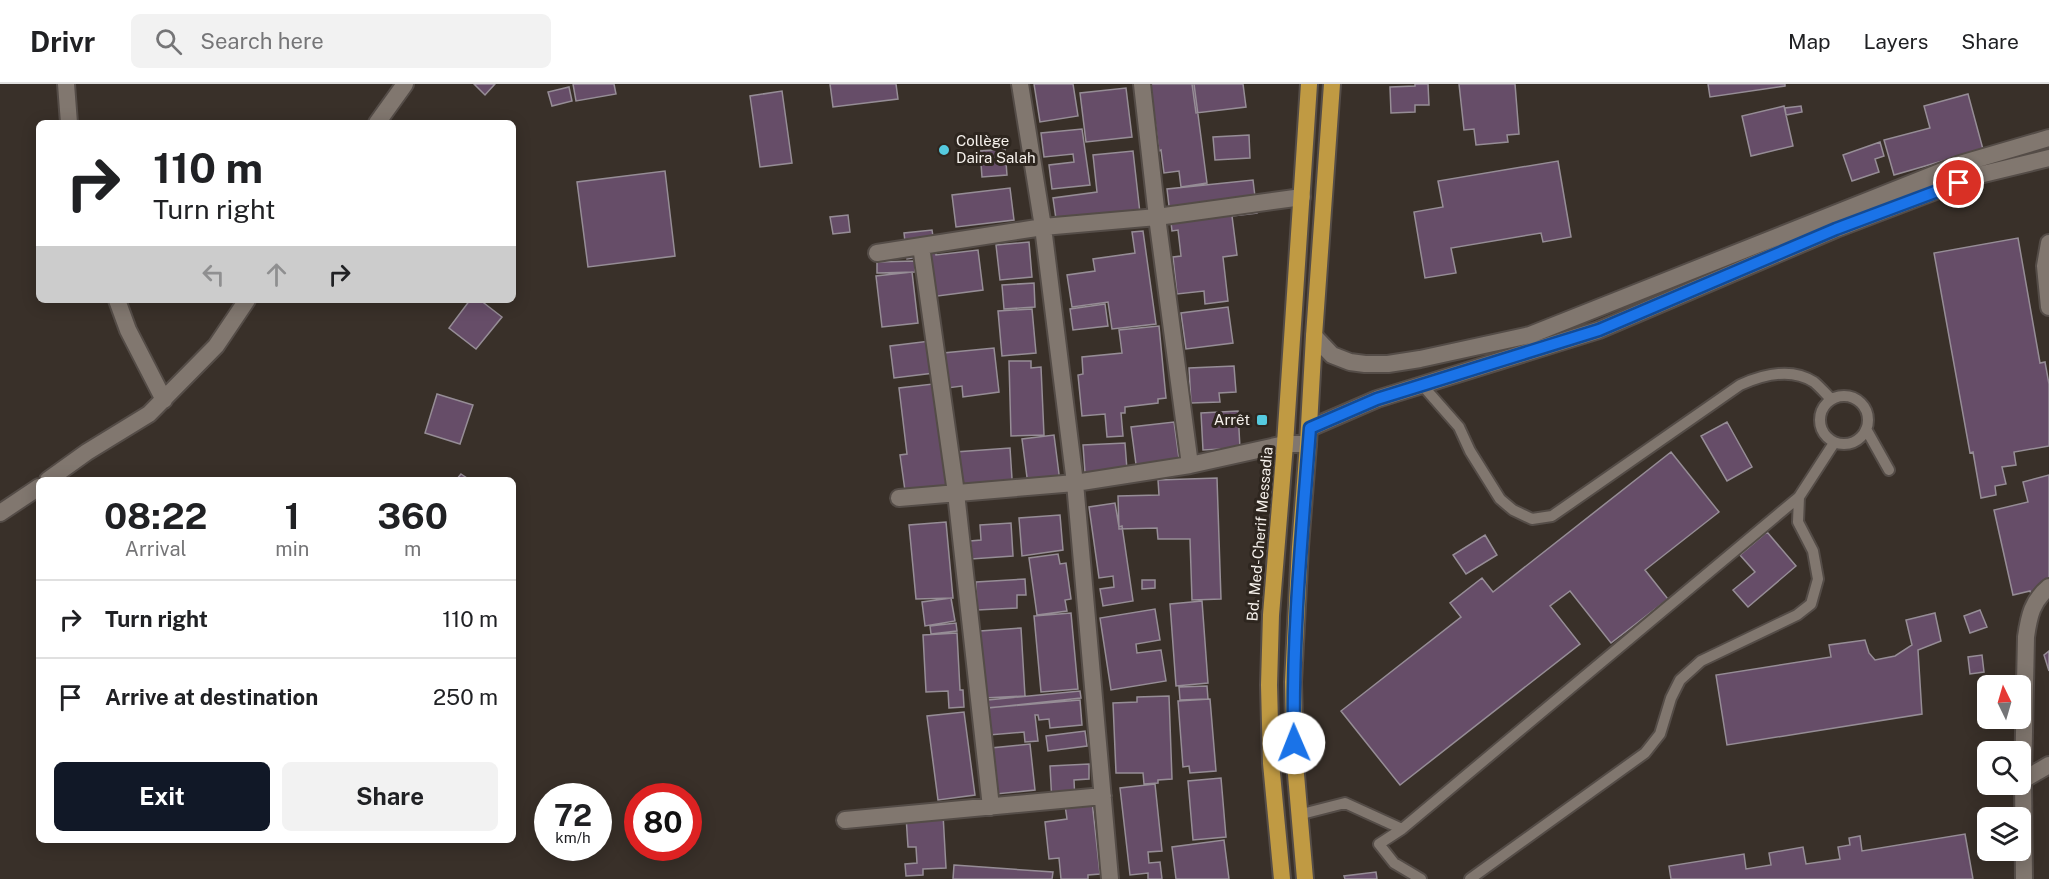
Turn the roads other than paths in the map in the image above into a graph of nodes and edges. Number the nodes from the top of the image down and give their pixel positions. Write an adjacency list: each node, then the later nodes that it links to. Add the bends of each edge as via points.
1 (66, 84): 7 (street)
2 (405, 84): 8 (street)
3 (1020, 84): 13 (street)
4 (1142, 84): 12 (street)
5 (1309, 84): 11 (highway, Bd. Med-Cherif Messadia)
6 (1332, 84): 20 (highway)
7 (69, 120)
8 (379, 120)
9 (2042, 140): 10 (street); 20 (street, via 1960,164 1530,335 1388,364 1350,362 1332,355)
10 (2044, 159): 21 (street, via 1976,176 1836,229 1599,330)
11 (1302, 197): 12 (street); 27 (highway, Bd. Med-Cherif Messadia)
12 (1156, 217): 13 (street); 28 (street)
13 (1042, 227): 15 (street); 31 (street)
14 (2049, 243): 19 (street)
15 (921, 246): 16 (street); 33 (street)
16 (878, 253)
17 (118, 303): 23 (street)
18 (245, 303): 23 (street, via 216,346)
19 (2049, 308)
20 (1314, 336): 25 (highway)
21 (1423, 386): 22 (lane, via 1460,427 1500,499 1532,519 1552,516 1755,378 1797,375 1814,382); 25 (street, via 1377,399)
22 (1831, 399): 24 (lane, via 1840,396 1859,401 1868,419); 26 (lane, via 1819,417 1825,436)
23 (164, 400): 30 (street, via 149,414)
24 (1866, 429): 26 (lane, via 1853,442); 29 (lane)
25 (1309, 436): 27 (street); 44 (highway, via 1293,682)
26 (1834, 442): 34 (lane)
27 (1285, 444): 28 (street); 48 (highway, Bd. Med-Cherif Messadia, via 1269,685 1271,763)
28 (1190, 465): 31 (street)
29 (1889, 470)
30 (52, 477)
31 (1075, 483): 33 (street); 42 (street)
32 (36, 489): 36 (street)
33 (956, 494): 35 (street); 43 (street)
34 (1799, 497): 46 (lane); 51 (lane, via 1798,522 1813,551 1818,579 1811,604 1797,615 1701,661 1680,680 1660,734 1646,753)
35 (899, 498)
36 (0, 513)
37 (2049, 587): 38 (street, via 2035,600 2026,637)
38 (2024, 741)
39 (2049, 765): 40 (street)
40 (2031, 775)
41 (2023, 795): 52 (street)
42 (1103, 796): 43 (street); 47 (street)
43 (991, 807): 45 (street)
44 (1298, 815): 46 (lane, via 1345,803); 49 (highway)
45 (845, 820)
46 (1402, 829): 50 (lane, via 1379,844 1394,863)
47 (1110, 879)
48 (1282, 879)
49 (1305, 879)
50 (1421, 879)
51 (1470, 879)
52 (2024, 879)

